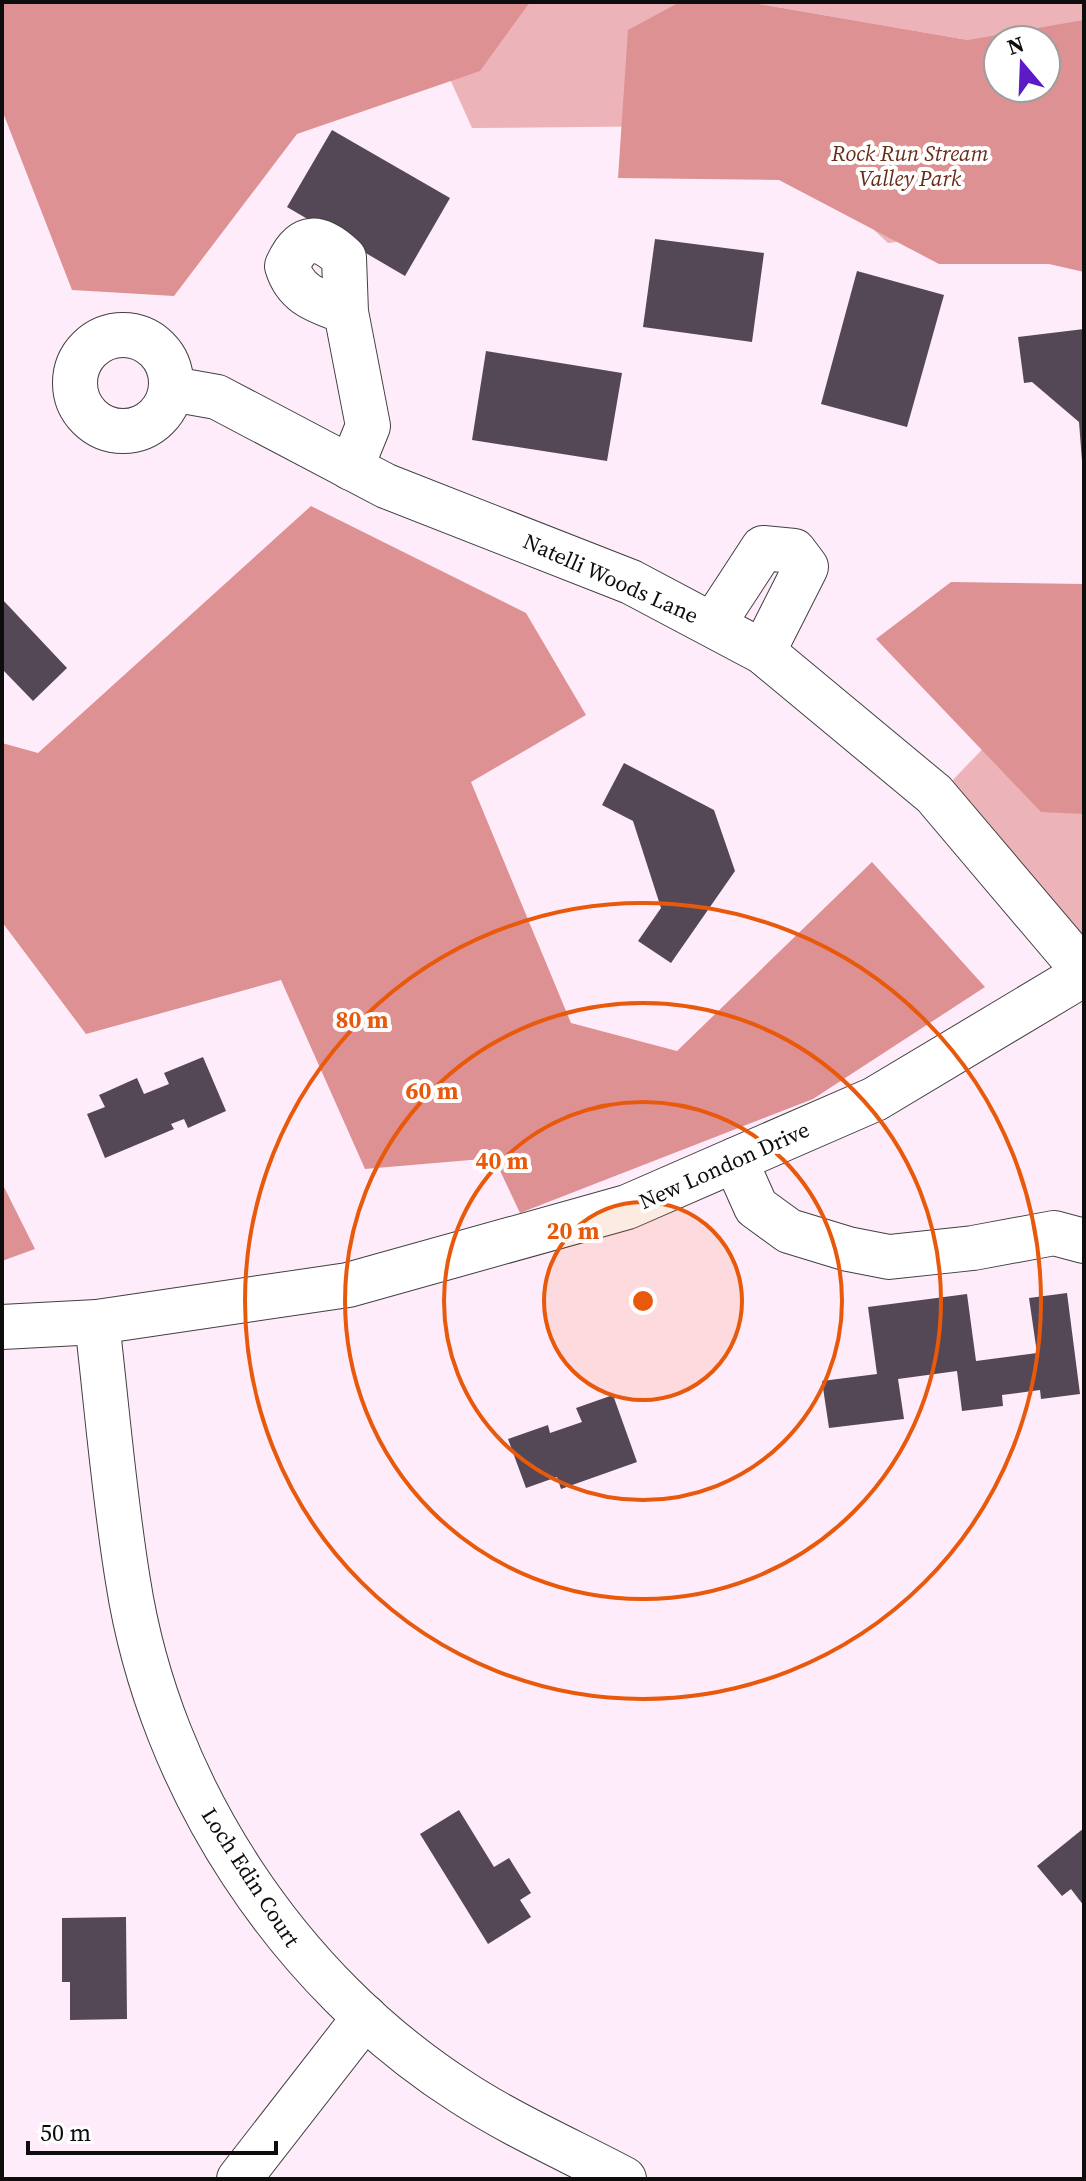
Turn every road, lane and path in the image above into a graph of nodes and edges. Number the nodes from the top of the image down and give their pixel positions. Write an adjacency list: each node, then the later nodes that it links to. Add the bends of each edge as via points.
1 (346, 312): 3 (street, via 368,426)
2 (172, 389): 3 (street, Natelli Woods Lane, via 217,397)
3 (351, 468): 4 (street, Natelli Woods Lane, via 631,582)
4 (714, 623): 5 (street, Natelli Woods Lane); 5 (street, via 763,548 794,551 806,567)
5 (763, 652): 6 (street, Natelli Woods Lane, via 934,794)
6 (1084, 973): 7 (street, New London Drive, via 875,1099)
7 (735, 1160): 8 (street, via 756,1207 789,1231 848,1249 889,1257 1054,1233); 9 (street, New London Drive, via 627,1207 348,1285)
8 (1084, 1241)
9 (97, 1322): 10 (street, New London Drive); 11 (street, Loch Edin Court, via 128,1583 155,1692 210,1822 289,1940)
10 (2, 1327)
11 (365, 2017): 12 (street); 13 (street, Loch Edin Court, via 463,2094)
12 (239, 2179)
13 (624, 2179)

